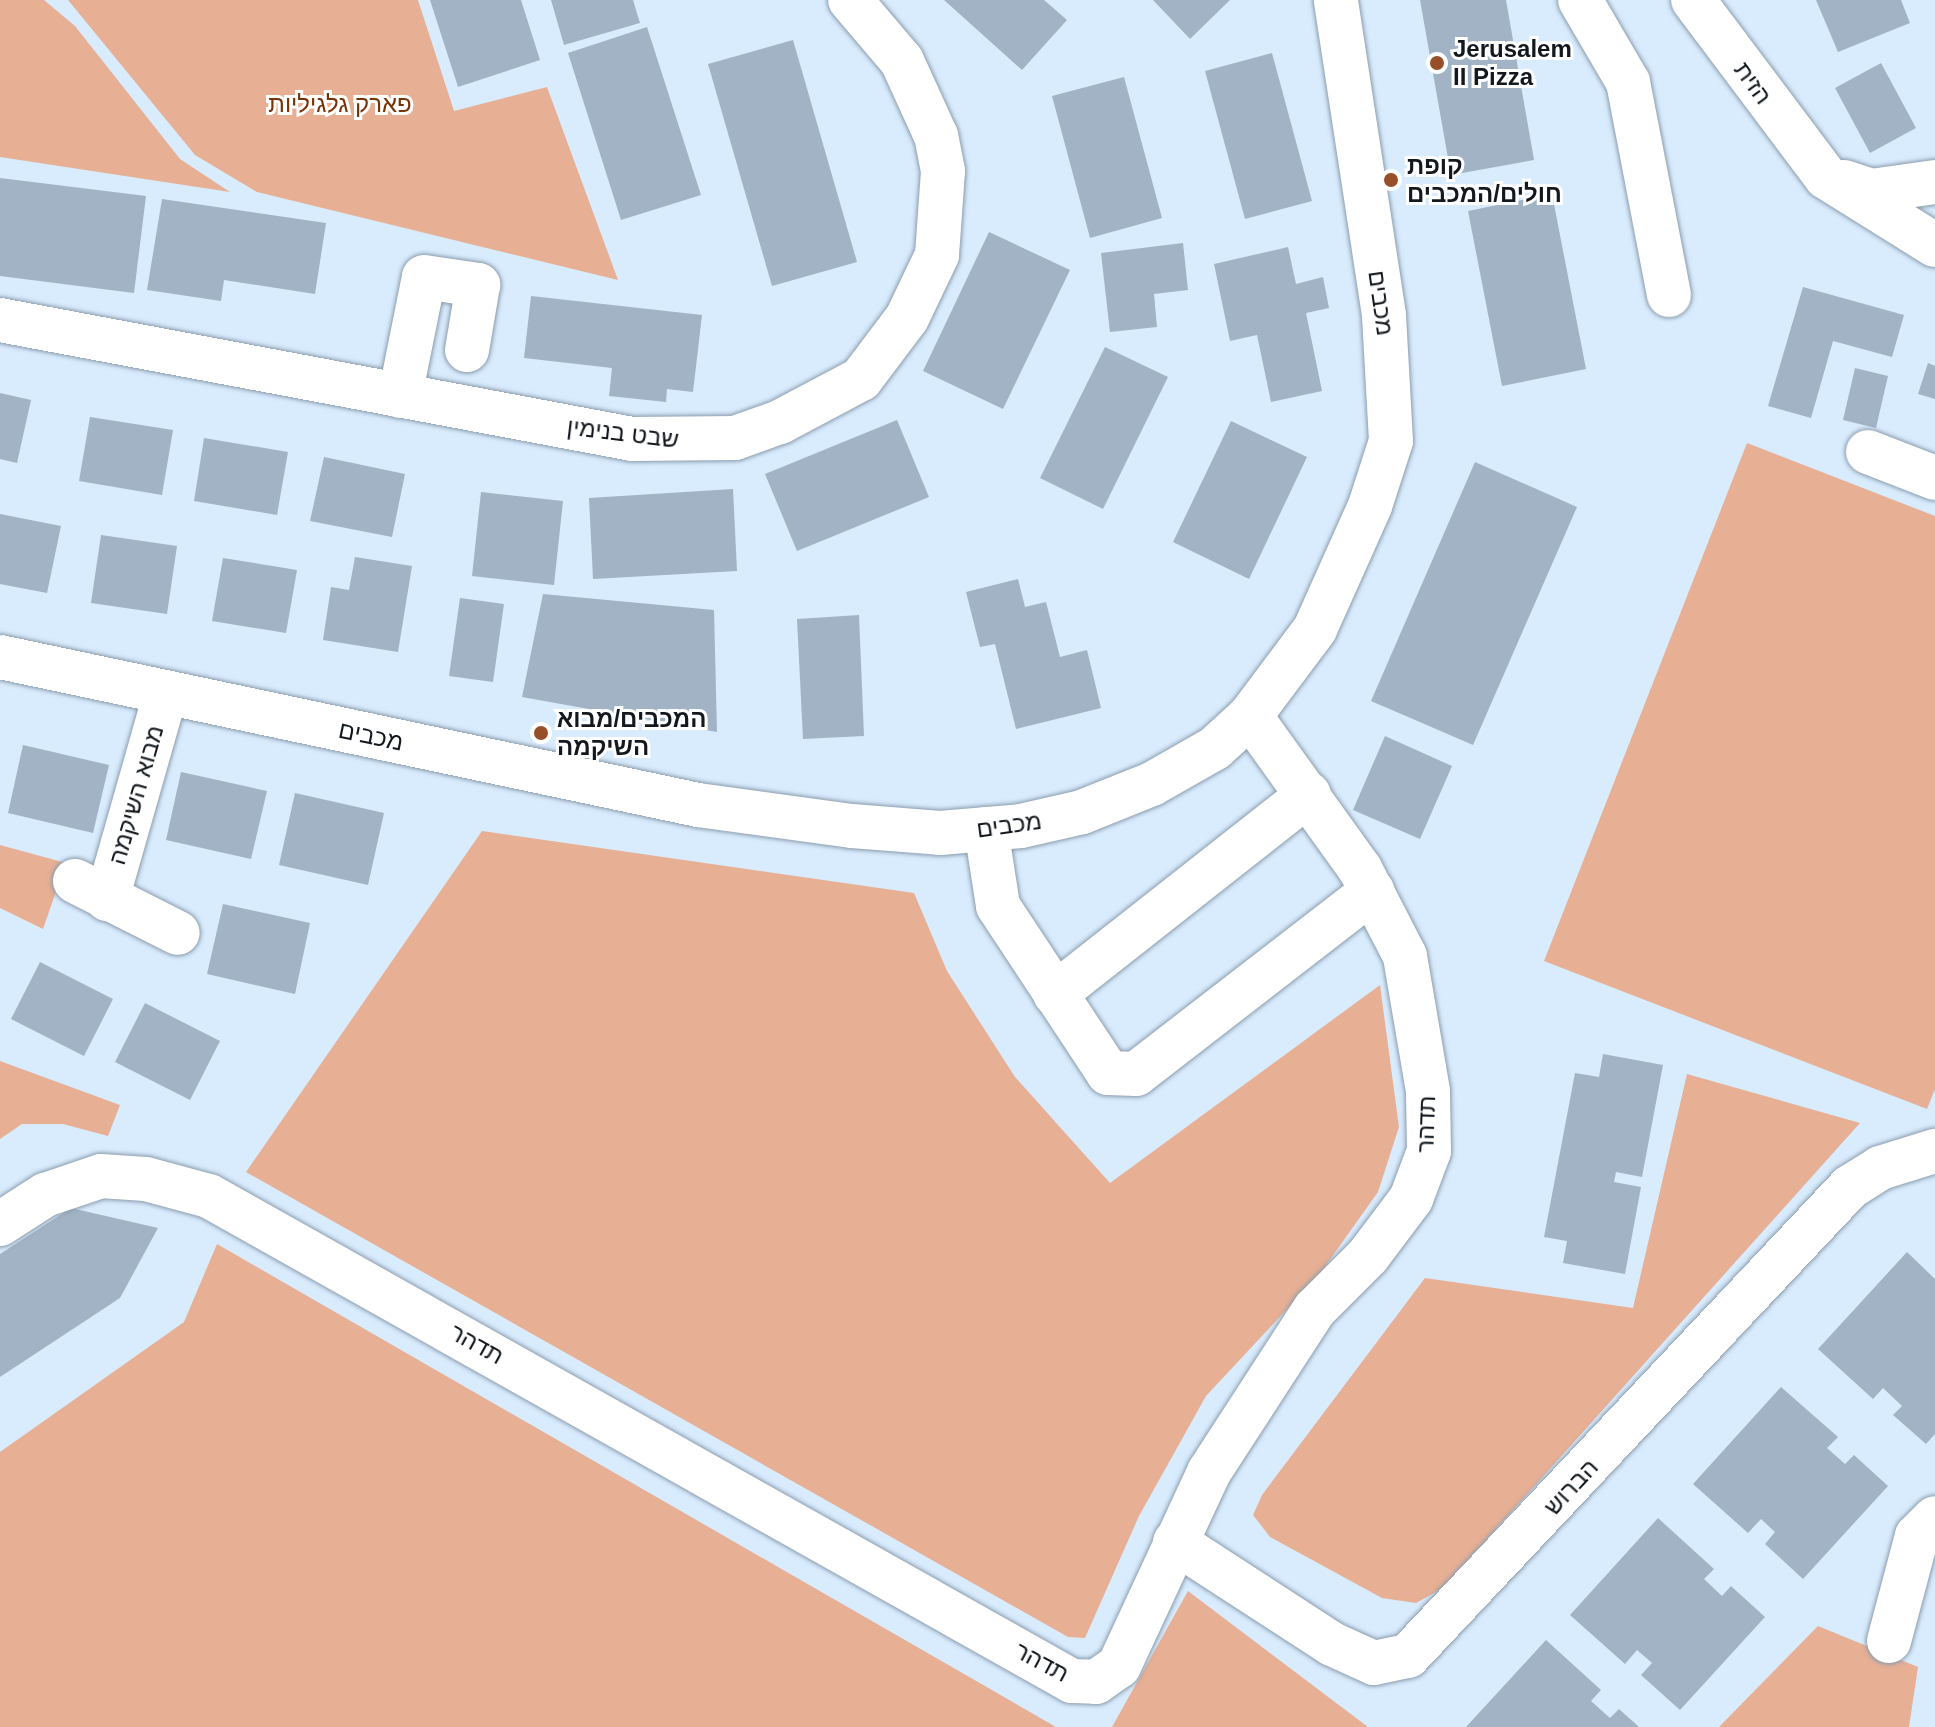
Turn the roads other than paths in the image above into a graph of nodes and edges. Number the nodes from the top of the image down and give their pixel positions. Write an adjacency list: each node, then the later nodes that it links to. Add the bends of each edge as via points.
1 (850, 0): 11 (street, שבט בנימין, via 902,61 932,124 943,171 941,229 927,282 861,379 735,438 683,442)
2 (1336, 0): 16 (street, מכבים, via 1384,315 1391,441 1370,506 1315,629)
3 (1580, 0): 8 (street, via 1628,82)
4 (1693, 0): 5 (street, הזית)
5 (1815, 165): 6 (street, הזית, via 1871,191); 7 (street, הזית, via 1862,203)
6 (1935, 182)
7 (1935, 245)
8 (1669, 295)
9 (0, 320): 11 (street, שבט בנימין)
10 (467, 350): 11 (street, via 478,285 424,277)
11 (400, 396)
12 (1868, 452): 13 (street)
13 (1935, 478)
14 (0, 657): 15 (street, מכבים)
15 (166, 692): 18 (street, מכבים, via 698,805 852,826 940,833); 20 (street, מבוא השיקמה, via 91,890)
16 (1250, 716): 17 (street, תדהר); 18 (street, מכבים, via 1215,748 1152,784 1082,812)
17 (1309, 794): 19 (street, תדהר); 21 (street)
18 (986, 829): 21 (street, via 998,906)
19 (1373, 891): 21 (street, via 1136,1074 1108,1073); 25 (street, תדהר, via 1405,956 1428,1091 1429,1151 1411,1199 1368,1256 1315,1309 1209,1472)
20 (178, 933)
21 (1055, 994)
22 (1935, 1151): 25 (street, הברוש, via 1880,1168 1850,1187 1408,1656 1374,1663 1332,1644)
23 (0, 1224): 25 (street, תדהר, via 45,1195 101,1176 146,1179 209,1196 1072,1681 1096,1682 1119,1666)
24 (1935, 1518): 26 (street, via 1917,1536)
25 (1175, 1542)
26 (1889, 1641)

